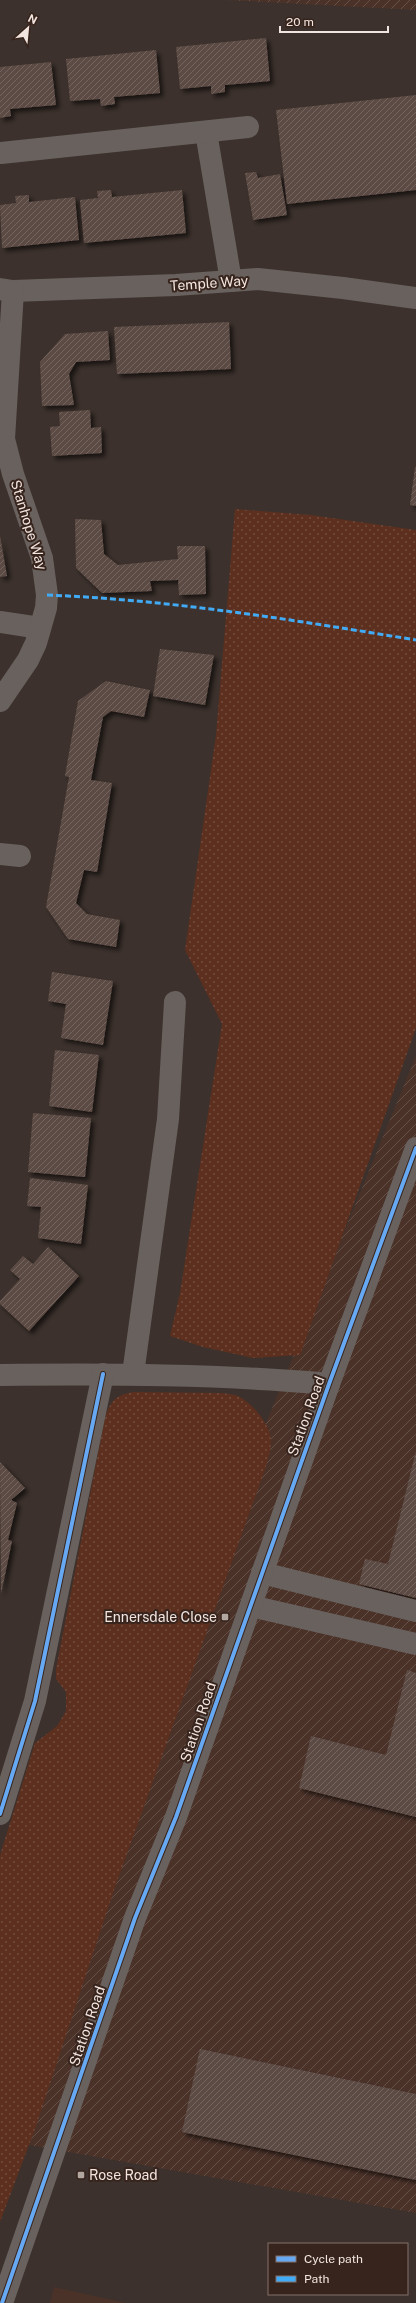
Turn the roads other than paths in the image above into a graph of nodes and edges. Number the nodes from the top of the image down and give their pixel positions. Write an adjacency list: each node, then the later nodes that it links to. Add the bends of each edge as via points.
1 (248, 127): 2 (street)
2 (206, 132): 3 (street); 4 (street)
3 (1, 154)
4 (231, 281): 5 (street, Temple Way); 6 (street, Temple Way, via 258,279)
5 (6, 290): 8 (street, Stanhope Way, via 4,439 42,558 47,595)
6 (416, 298)
7 (0, 622): 8 (street)
8 (40, 628): 9 (street, Stanhope Way, via 28,660)
9 (0, 701)
10 (176, 1002): 13 (street, via 168,1119)
11 (416, 1148): 15 (street, Station Road)
12 (103, 1374): 13 (street); 14 (street); 20 (street, via 35,1701)
13 (133, 1374): 15 (street, via 251,1377)
14 (0, 1375)
15 (329, 1384): 16 (street, Station Road)
16 (262, 1573): 17 (street, Station Road); 18 (street)
17 (251, 1606): 19 (street); 21 (street, Station Road, via 176,1817 135,1918)
18 (416, 1611)
19 (416, 1644)
20 (0, 1814)
21 (2, 2301)

